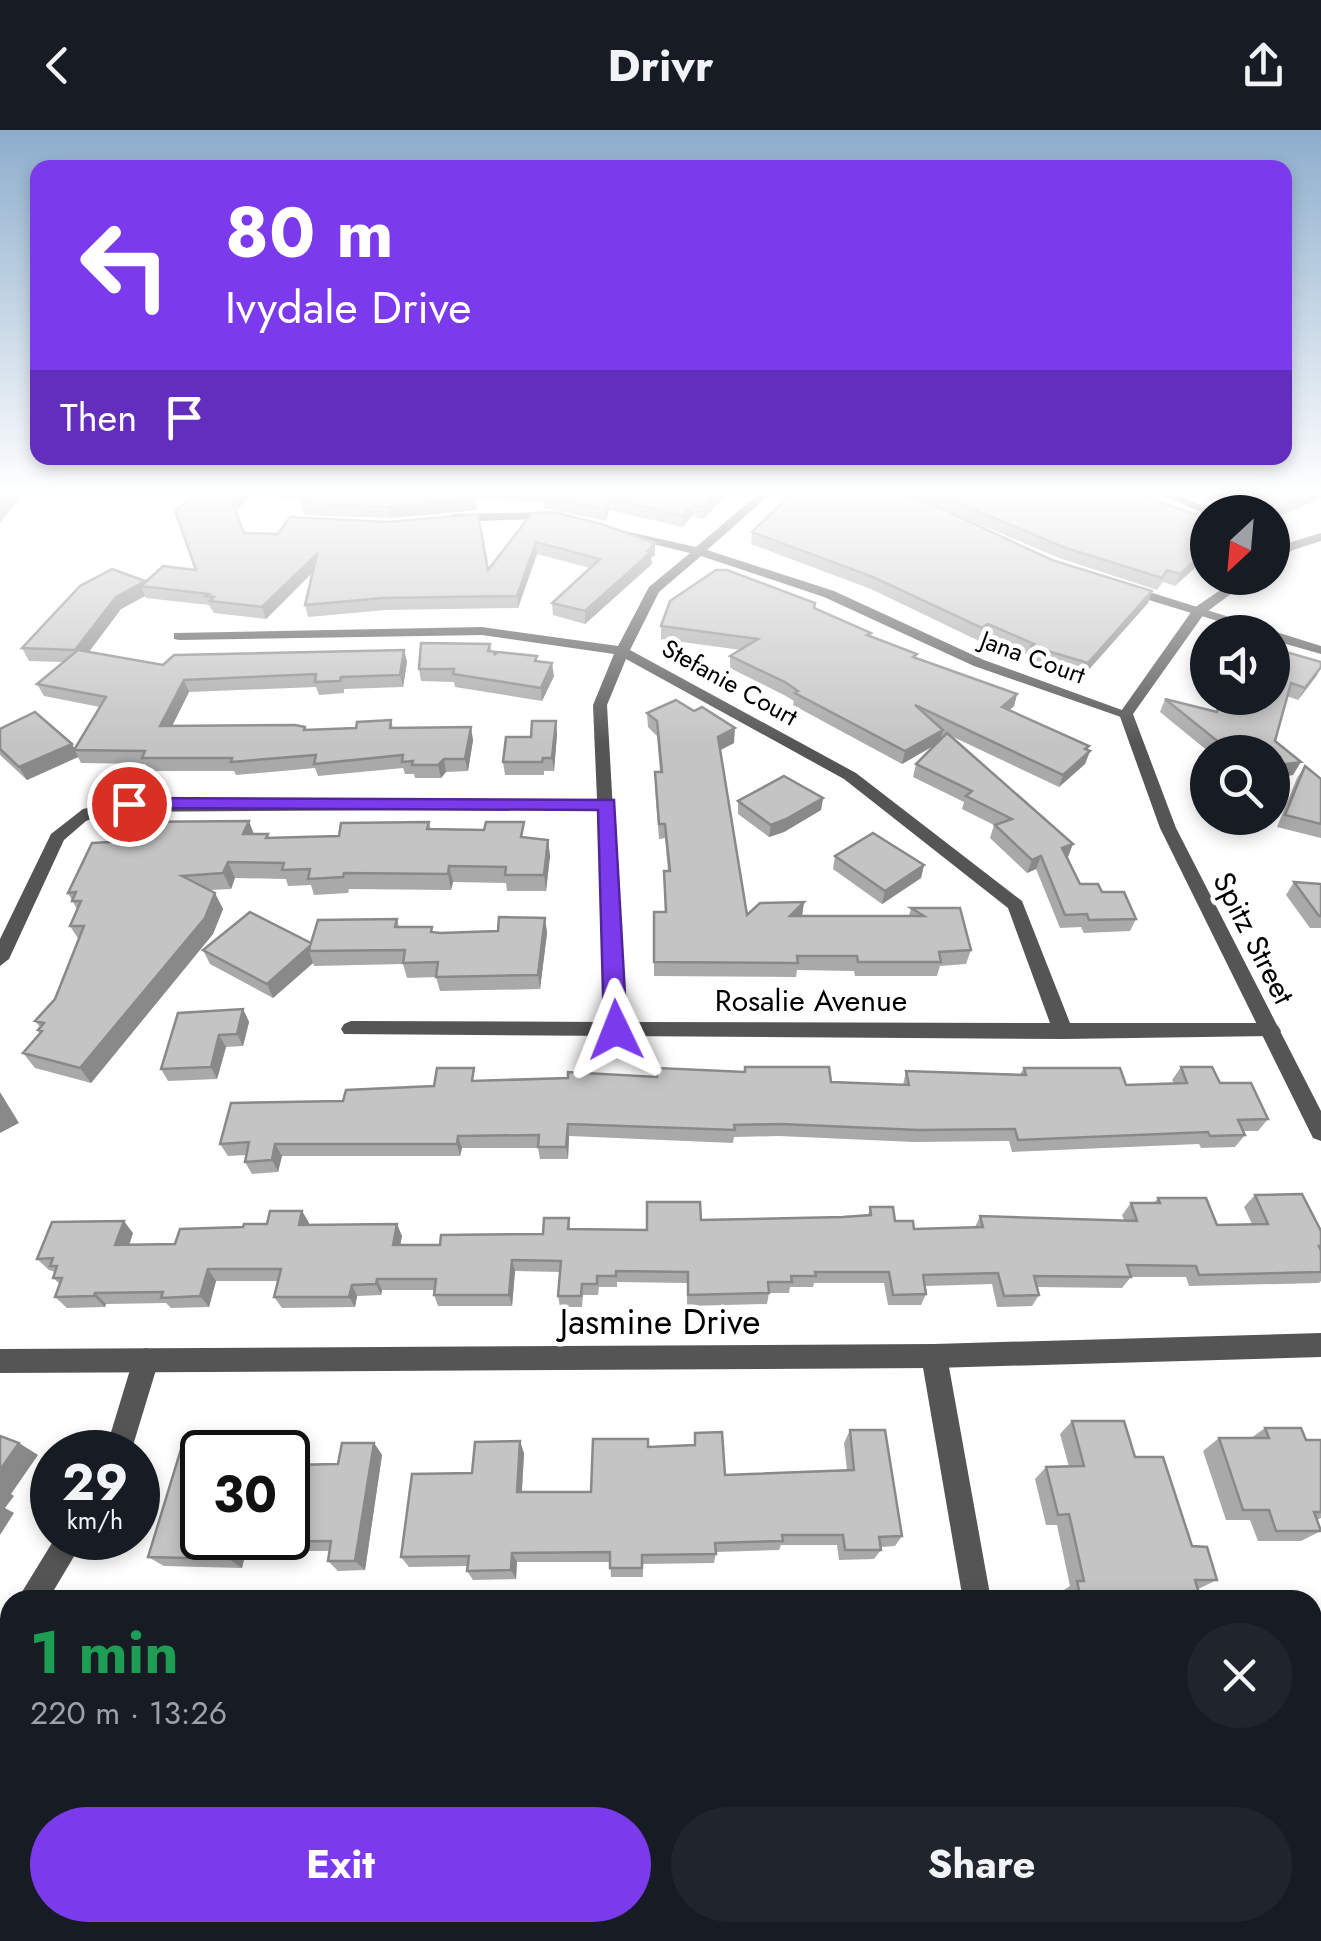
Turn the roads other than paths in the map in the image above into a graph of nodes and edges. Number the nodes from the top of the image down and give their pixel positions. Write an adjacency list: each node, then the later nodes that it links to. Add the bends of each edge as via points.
1 (671, 575): 10 (street, via 654,590)
2 (769, 575): 11 (street, Jana Court, via 829,594 979,663)
3 (1112, 584): 5 (street)
4 (1221, 595): 5 (street)
5 (1198, 611): 6 (street); 11 (street)
6 (1210, 615)
7 (179, 636): 10 (street, Stefanie Court, via 482,632)
8 (1290, 640): 9 (street)
9 (1321, 650)
10 (622, 651): 13 (street, via 600,706); 18 (street, Stefanie Court, via 850,776 1016,905)
11 (1126, 714): 19 (street, Spitz Street, via 1168,828)
12 (71, 802): 14 (street)
13 (607, 804): 14 (street, via 129,804); 17 (street)
14 (87, 812): 15 (street, via 58,838)
15 (0, 959)
16 (352, 1029): 17 (street, Rosalie Avenue)
17 (616, 1030): 18 (street, Rosalie Avenue)
18 (1063, 1031): 19 (street, Rosalie Avenue)
19 (1271, 1031): 20 (street, Spitz Street)
20 (1321, 1132)
21 (1321, 1345): 22 (street, Jasmine Drive)
22 (934, 1356): 24 (street, Jasmine Drive); 28 (street)
23 (0, 1360): 24 (street, Jasmine Drive)
24 (146, 1360): 25 (street)
25 (125, 1430)
26 (57, 1560): 27 (street)
27 (37, 1590)
28 (975, 1590)

